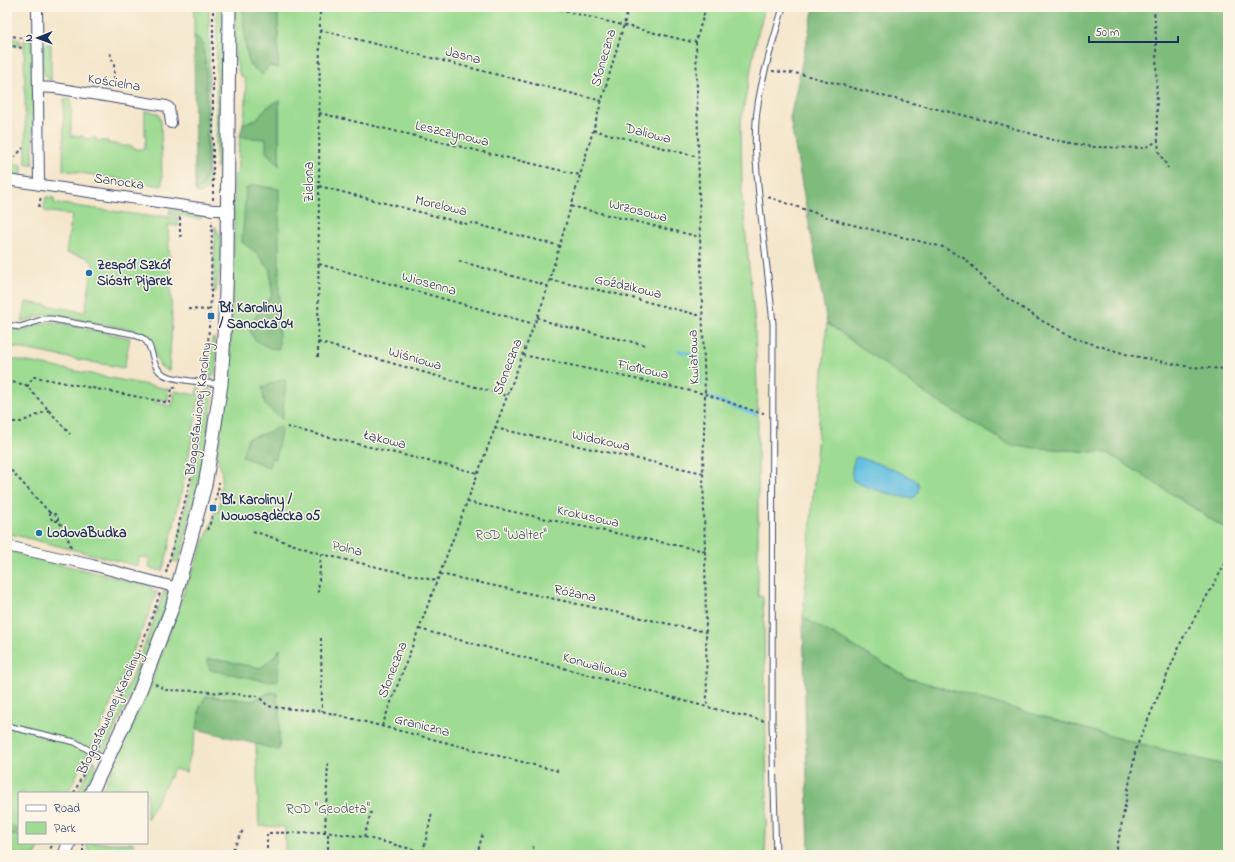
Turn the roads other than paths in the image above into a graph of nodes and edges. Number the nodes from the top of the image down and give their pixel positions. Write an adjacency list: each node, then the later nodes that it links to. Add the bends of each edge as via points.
1 (37, 7): 4 (street)
2 (229, 7): 8 (street, Błogosławionej Karoliny)
3 (783, 7): 18 (lane, via 758,105 755,150 773,324 772,722)
4 (38, 87): 5 (street, Kościelna, via 166,106 169,108); 7 (street)
5 (171, 123)
6 (7, 180): 7 (street, Sanocka)
7 (39, 184): 8 (street, Sanocka, via 213,210)
8 (228, 210): 10 (street, Błogosławionej Karoliny)
9 (7, 325): 10 (lane, via 20,327 52,319 133,334 147,342 155,365 164,374)
10 (221, 384): 12 (street, Błogosławionej Karoliny, via 205,484)
11 (7, 546): 12 (street)
12 (178, 588): 14 (street, Błogosławionej Karoliny, via 145,679)
13 (7, 726): 14 (lane, via 75,742)
14 (107, 761): 15 (street, Błogosławionej Karoliny)
15 (92, 792)
16 (69, 844): 17 (street)
17 (65, 855)
18 (776, 855)

